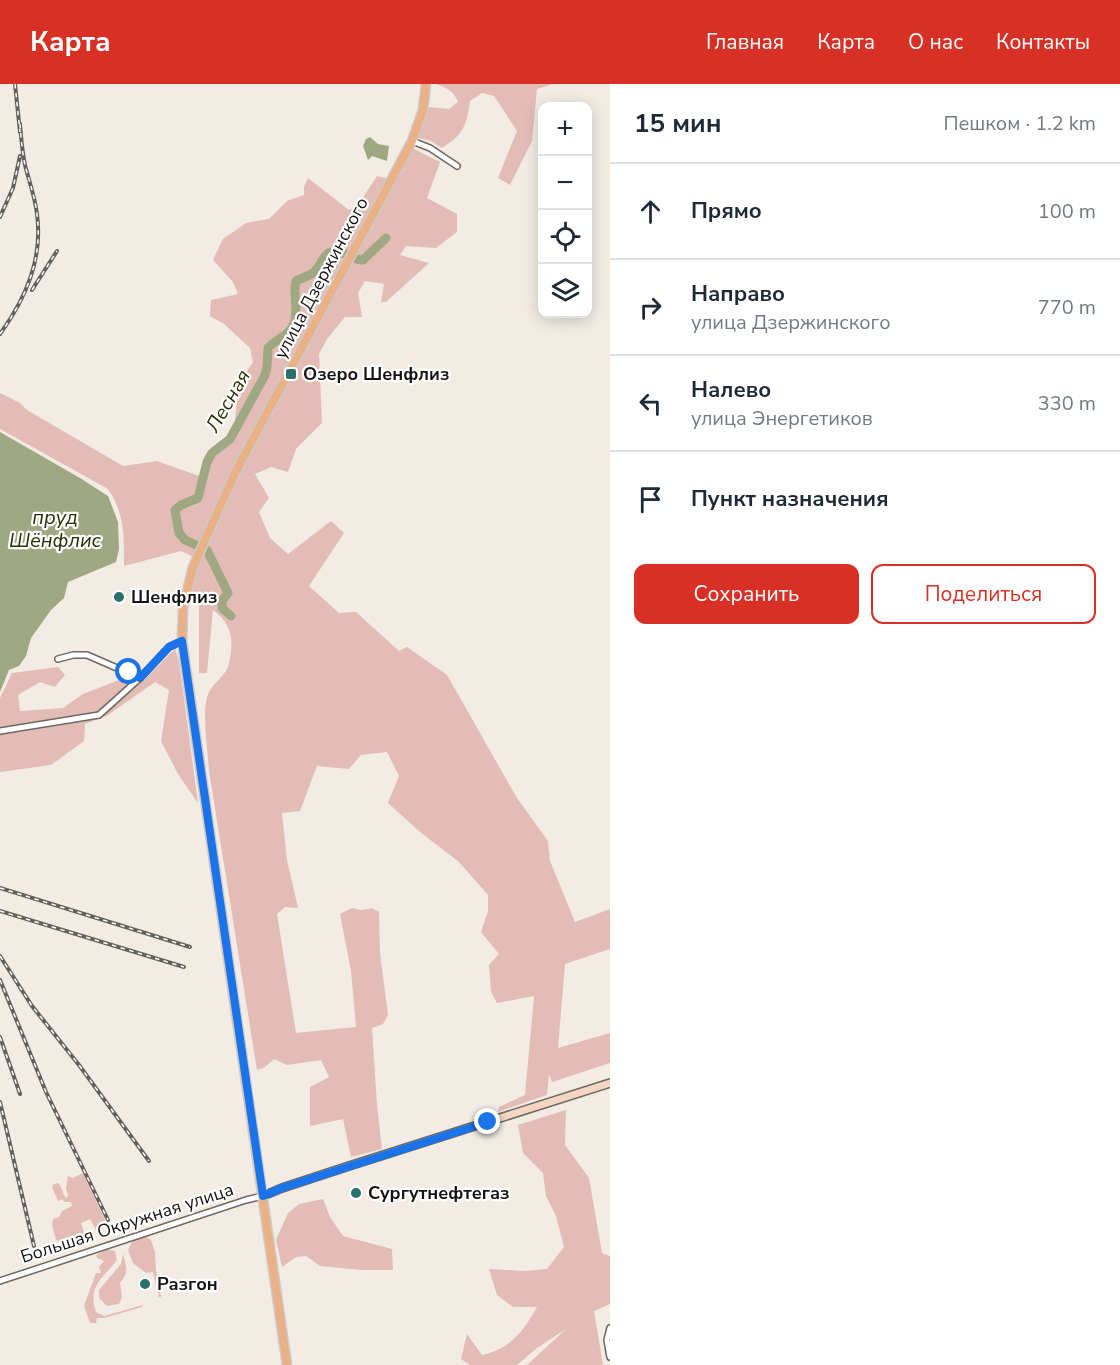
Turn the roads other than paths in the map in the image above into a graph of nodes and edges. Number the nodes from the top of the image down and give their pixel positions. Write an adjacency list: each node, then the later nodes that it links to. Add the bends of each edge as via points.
1 (426, 84): 2 (main road, улица Дзержинского, via 423,110)
2 (412, 141): 3 (street); 4 (main road, улица Дзержинского, via 235,473 193,567 183,608)
3 (457, 166)
4 (182, 641): 6 (street, via 169,647); 9 (main road, улица Дзержинского)
5 (58, 659): 6 (street, via 87,655)
6 (140, 678): 7 (street, via 99,715)
7 (0, 731)
8 (610, 1083): 9 (main road)
9 (263, 1196): 10 (street, Большая Окружная улица); 13 (main road, улица Дзержинского)
10 (0, 1281)
11 (610, 1328): 12 (street)
12 (610, 1357)
13 (287, 1365)

